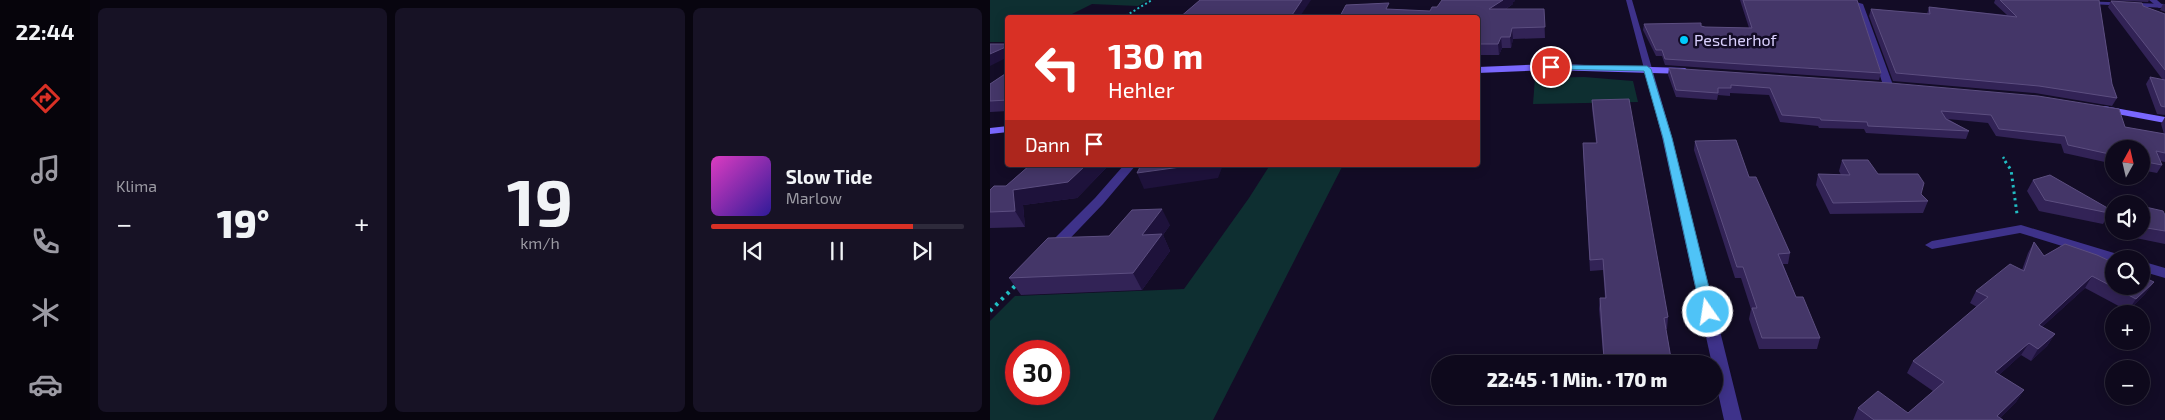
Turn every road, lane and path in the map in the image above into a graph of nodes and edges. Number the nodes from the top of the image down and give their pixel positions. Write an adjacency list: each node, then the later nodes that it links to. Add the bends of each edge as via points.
1 (1152, 0): 9 (path)
2 (1629, 0): 10 (street)
3 (2054, 0): 6 (street)
4 (2152, 0): 7 (street)
5 (1859, 4): 13 (street)
6 (2139, 5): 7 (street); 8 (street)
7 (2164, 6)
8 (2156, 13)
9 (1127, 15)
10 (1647, 69): 11 (main road, via 1551,67); 12 (main road); 27 (street, via 1668,138)
11 (1480, 70)
12 (1699, 72)
13 (1888, 85)
14 (2092, 106): 15 (main road)
15 (2165, 120)
16 (1005, 129): 17 (main road)
17 (990, 131)
18 (2003, 157): 20 (path, via 2011,170)
19 (1128, 167): 23 (street)
20 (2021, 229): 21 (street); 22 (street)
21 (1932, 245)
22 (2105, 255)
23 (1044, 257): 26 (path)
24 (2150, 269): 25 (street)
25 (2165, 273)
26 (990, 311)
27 (1733, 420)

